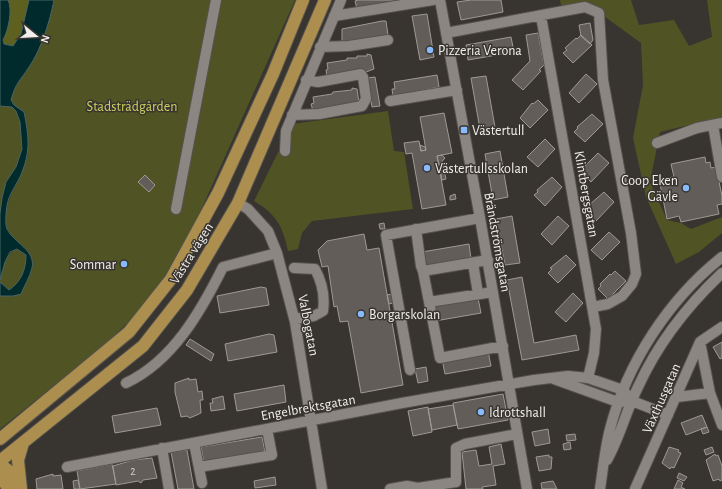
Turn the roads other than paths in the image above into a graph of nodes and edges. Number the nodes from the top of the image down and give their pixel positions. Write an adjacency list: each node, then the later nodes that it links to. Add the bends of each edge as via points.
1 (216, 0): 22 (street)
2 (304, 0): 20 (main road, Västra vägen)
3 (325, 0): 21 (main road, Västra vägen)
4 (341, 0): 7 (street)
5 (433, 0): 7 (street)
6 (440, 0): 9 (street, Brändströmsgatan)
7 (334, 16): 11 (street)
8 (541, 16): 9 (street); 35 (street, Klintbergsgatan); 35 (street, via 584,7 597,11 600,17 603,80 636,274 622,296 608,304)
9 (446, 33): 13 (street, Brändströmsgatan)
10 (388, 40): 11 (street)
11 (320, 47): 12 (street)
12 (306, 80): 15 (street); 15 (street, via 318,82 361,74 366,99 362,106 319,114)
13 (457, 90): 14 (street); 23 (street, Brändströmsgatan)
14 (390, 101)
15 (292, 115): 18 (street, via 286,131)
16 (718, 124): 17 (street, via 697,128); 19 (street)
17 (657, 143)
18 (285, 151)
19 (722, 177)
20 (218, 193): 21 (main road, Valbogatan); 55 (main road, Västra vägen, via 171,279 129,332)
21 (238, 203): 25 (street, Valbogatan, via 248,209 268,231); 56 (main road, Västra vägen, via 187,290 143,346)
22 (176, 209)
23 (480, 218): 24 (street); 27 (street, Brändströmsgatan)
24 (416, 229): 30 (street); 40 (street, via 386,236)
25 (277, 253): 36 (street, Valbogatan); 43 (street, via 223,266 190,326 143,375)
26 (722, 257): 45 (street, via 694,283 667,314 642,353)
27 (488, 260): 28 (street); 32 (street, Brändströmsgatan)
28 (473, 263): 30 (street); 33 (street)
29 (294, 268): 36 (street, via 315,269 320,278 324,302 323,310 314,316)
30 (423, 271): 34 (street)
31 (722, 273): 48 (street, via 705,289 673,328 646,371)
32 (493, 292): 33 (street); 39 (street, Brändströmsgatan)
33 (478, 294): 34 (street)
34 (429, 302): 39 (street, via 440,358)
35 (593, 308): 41 (street, Klintbergsgatan, via 596,336)
36 (294, 319): 51 (street, Valbogatan)
37 (722, 327): 38 (street)
38 (700, 342): 46 (street); 47 (street, Växthusgatan)
39 (503, 346): 44 (street, Brändströmsgatan)
40 (410, 370)
41 (588, 378): 42 (street, Engelbrektsgatan, via 568,376); 45 (street, Engelbrektsgatan)
42 (554, 379): 44 (street, Engelbrektsgatan); 49 (street, Engelbrektsgatan)
43 (126, 383)
44 (510, 384): 51 (street, Engelbrektsgatan); 54 (street, Brändströmsgatan)
45 (623, 390): 48 (street); 49 (street)
46 (710, 392): 47 (street); 52 (street)
47 (677, 397): 50 (street, Växthusgatan)
48 (632, 401): 49 (street, Engelbrektsgatan); 50 (street); 62 (street, via 616,444)
49 (618, 402): 62 (street)
50 (668, 415): 73 (street, Växthusgatan)
51 (311, 421): 53 (street, Engelbrektsgatan); 69 (street, Valbogatan)
52 (722, 425)
53 (267, 429): 57 (street, Engelbrektsgatan); 61 (street, via 272,455)
54 (517, 434): 65 (street, via 456,448 456,482); 71 (street, Brändströmsgatan)
55 (0, 439)
56 (23, 443): 59 (main road, Västra vägen); 67 (main road, via 18,460)
57 (194, 443): 58 (street, Engelbrektsgatan); 61 (street)
58 (162, 448): 60 (street, Engelbrektsgatan); 68 (street)
59 (0, 462): 67 (main road, via 13,476)
60 (67, 467)
61 (199, 467): 64 (street)
62 (603, 467): 72 (street)
63 (0, 470): 66 (main road, via 1,478)
64 (202, 483)
65 (407, 488): 70 (street)
66 (9, 489)
67 (20, 489)
68 (169, 489)
69 (322, 489)
70 (390, 489)
71 (527, 489)
72 (600, 489)
73 (635, 489)

